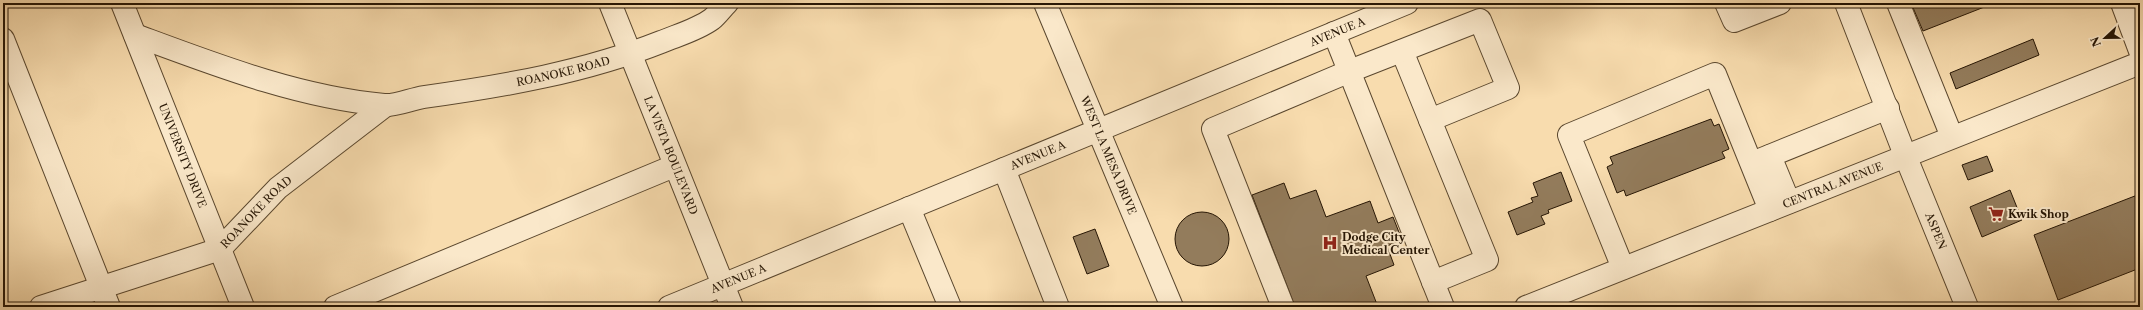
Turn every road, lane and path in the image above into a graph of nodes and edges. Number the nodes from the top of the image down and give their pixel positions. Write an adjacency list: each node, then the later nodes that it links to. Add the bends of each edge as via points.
1 (122, 3): 12 (street, UNIVERSITY DRIVE)
2 (610, 3): 16 (street, LA VISTA BOULEVARD)
3 (726, 3): 16 (street, ROANOKE ROAD, via 713,19)
4 (1045, 3): 22 (street, WEST LA MESA DRIVE)
5 (1726, 3): 6 (street, via 1734,21)
6 (1780, 3)
7 (1846, 3): 20 (street, ASPEN)
8 (1898, 3): 23 (street)
9 (2122, 3): 15 (street)
10 (1396, 5): 11 (street, AVENUE A)
11 (1334, 33): 18 (street); 22 (street, AVENUE A)
12 (135, 35): 19 (street, ROANOKE ROAD, via 236,72 316,95); 30 (street, UNIVERSITY DRIVE)
13 (3, 39): 34 (street)
14 (1402, 51): 18 (street); 21 (street); 21 (street, via 1480,20 1508,88)
15 (2140, 51)
16 (630, 54): 19 (street, ROANOKE ROAD, via 552,75); 26 (street, LA VISTA BOULEVARD)
17 (2140, 63): 23 (street, CENTRAL AVENUE)
18 (1350, 72): 32 (street); 43 (street, via 1213,129)
19 (386, 105): 30 (street, ROANOKE ROAD, via 278,188)
20 (1888, 108): 24 (street, ASPEN); 25 (street)
21 (1430, 120): 32 (street, via 1487,260)
22 (1098, 130): 27 (street, AVENUE A); 42 (street, WEST LA MESA DRIVE)
23 (1952, 137): 24 (street, CENTRAL AVENUE)
24 (1905, 155): 28 (street, CENTRAL AVENUE); 46 (street, ASPEN)
25 (1761, 159): 28 (street); 31 (street, via 1716,74 1570,135)
26 (674, 166): 33 (street, LA VISTA BOULEVARD); 37 (street)
27 (1004, 169): 29 (street, AVENUE A); 41 (street)
28 (1780, 206): 31 (street, CENTRAL AVENUE)
29 (909, 208): 33 (street, AVENUE A); 40 (street)
30 (220, 249): 34 (street, ROANOKE ROAD); 36 (street, UNIVERSITY DRIVE)
31 (1623, 268): 45 (street, CENTRAL AVENUE)
32 (1433, 282): 44 (street)
33 (723, 285): 38 (street, AVENUE A); 39 (street, LA VISTA BOULEVARD)
34 (106, 298): 35 (street, ROANOKE ROAD)
35 (41, 307)
36 (243, 307)
37 (335, 307)
38 (669, 307)
39 (732, 307)
40 (950, 307)
41 (1058, 307)
42 (1172, 307)
43 (1283, 307)
44 (1443, 307)
45 (1526, 307)
46 (1967, 307)

